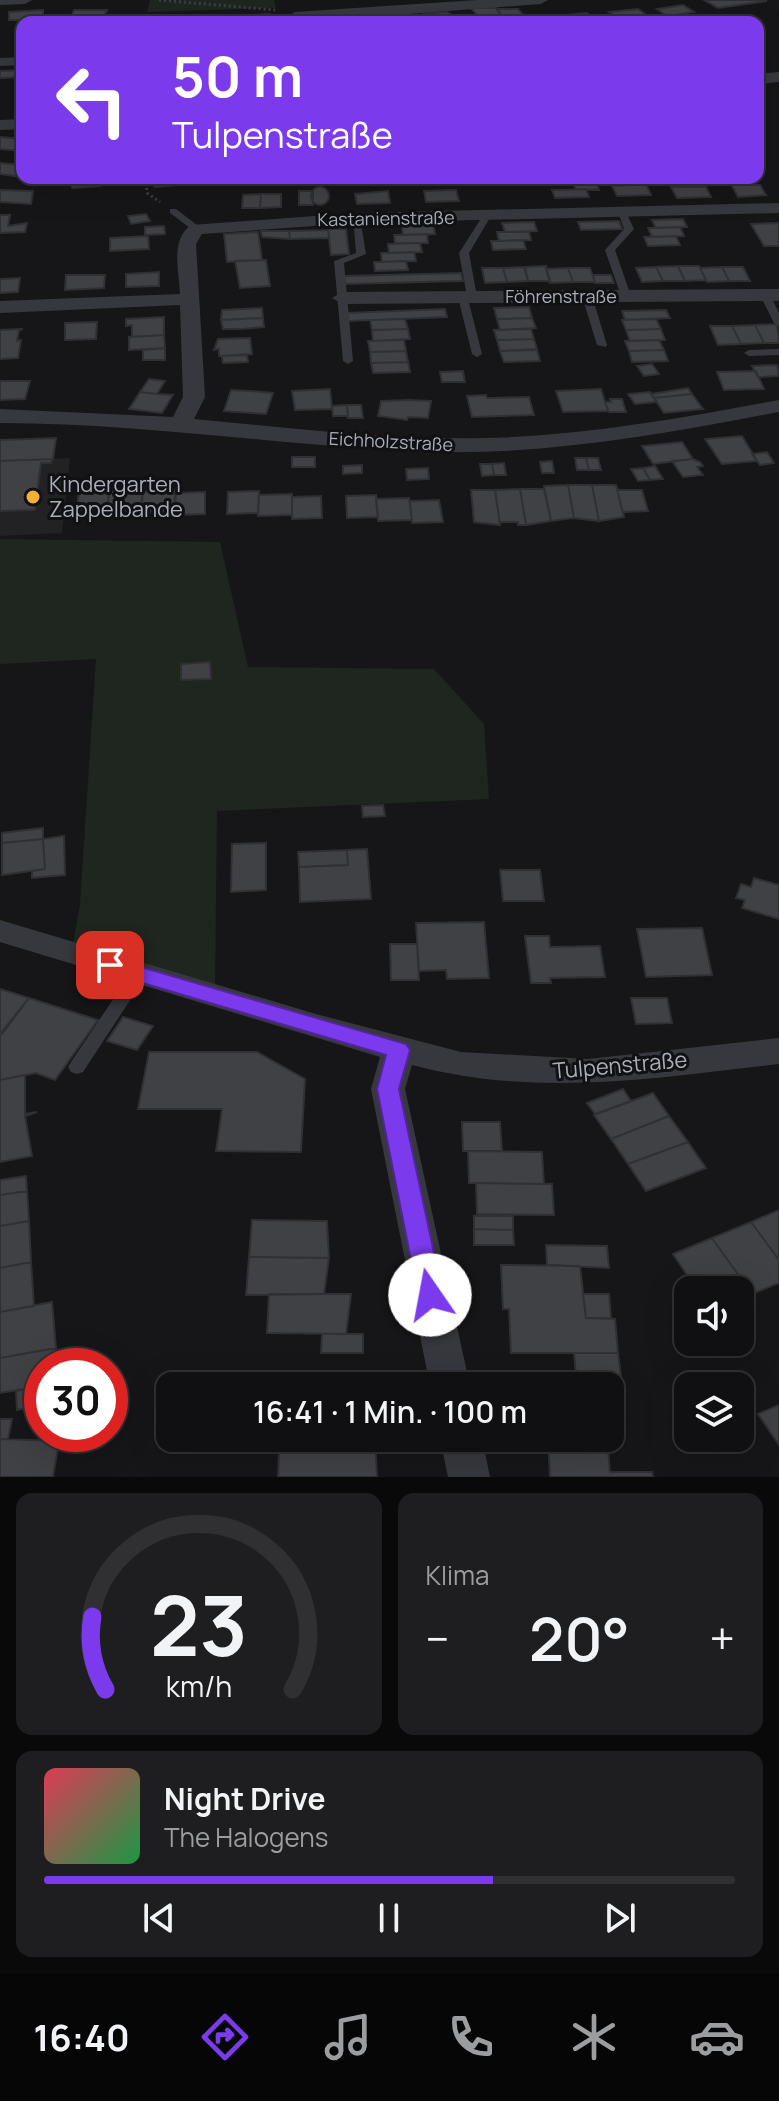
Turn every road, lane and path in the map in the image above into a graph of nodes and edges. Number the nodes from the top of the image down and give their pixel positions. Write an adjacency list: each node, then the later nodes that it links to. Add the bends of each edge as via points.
1 (25, 0): 4 (street)
2 (159, 0): 5 (path)
3 (541, 0): 9 (street)
4 (0, 1)
5 (174, 1): 7 (path)
6 (258, 1): 7 (path)
7 (260, 9): 8 (path)
8 (285, 16)
9 (335, 16)
10 (779, 208): 12 (street, Kastanienstraße)
11 (173, 211): 15 (lane)
12 (622, 212): 13 (street, Kastanienstraße); 18 (lane, via 629,229 610,250)
13 (487, 216): 14 (street, Kastanienstraße); 19 (lane, via 464,253)
14 (356, 218): 15 (street, Kastanienstraße); 20 (lane, via 361,254 339,261)
15 (197, 229): 21 (street, via 187,244)
16 (772, 295): 18 (street, Föhrenstraße); 23 (lane)
17 (587, 296): 18 (street, Föhrenstraße); 19 (street, Föhrenstraße); 24 (lane)
18 (626, 296)
19 (467, 297): 20 (street, Föhrenstraße); 27 (lane)
20 (342, 298): 28 (lane)
21 (190, 299): 22 (street); 31 (street, via 194,397)
22 (0, 307)
23 (779, 323)
24 (602, 345)
25 (779, 352): 26 (lane)
26 (749, 353)
27 (477, 354)
28 (348, 361)
29 (779, 406): 31 (street, Eichholzstraße, via 626,434 516,444 369,442)
30 (0, 416): 31 (street, Eichholzstraße)
31 (180, 424)
32 (0, 931): 33 (street, Tulpenstraße)
33 (138, 975): 34 (street, Tulpenstraße); 36 (lane)
34 (399, 1050): 35 (street, Tulpenstraße, via 461,1065 549,1072); 37 (street, via 388,1089)
35 (779, 1051)
36 (77, 1067)
37 (447, 1372)
38 (464, 1452): 39 (street)
39 (469, 1477)

